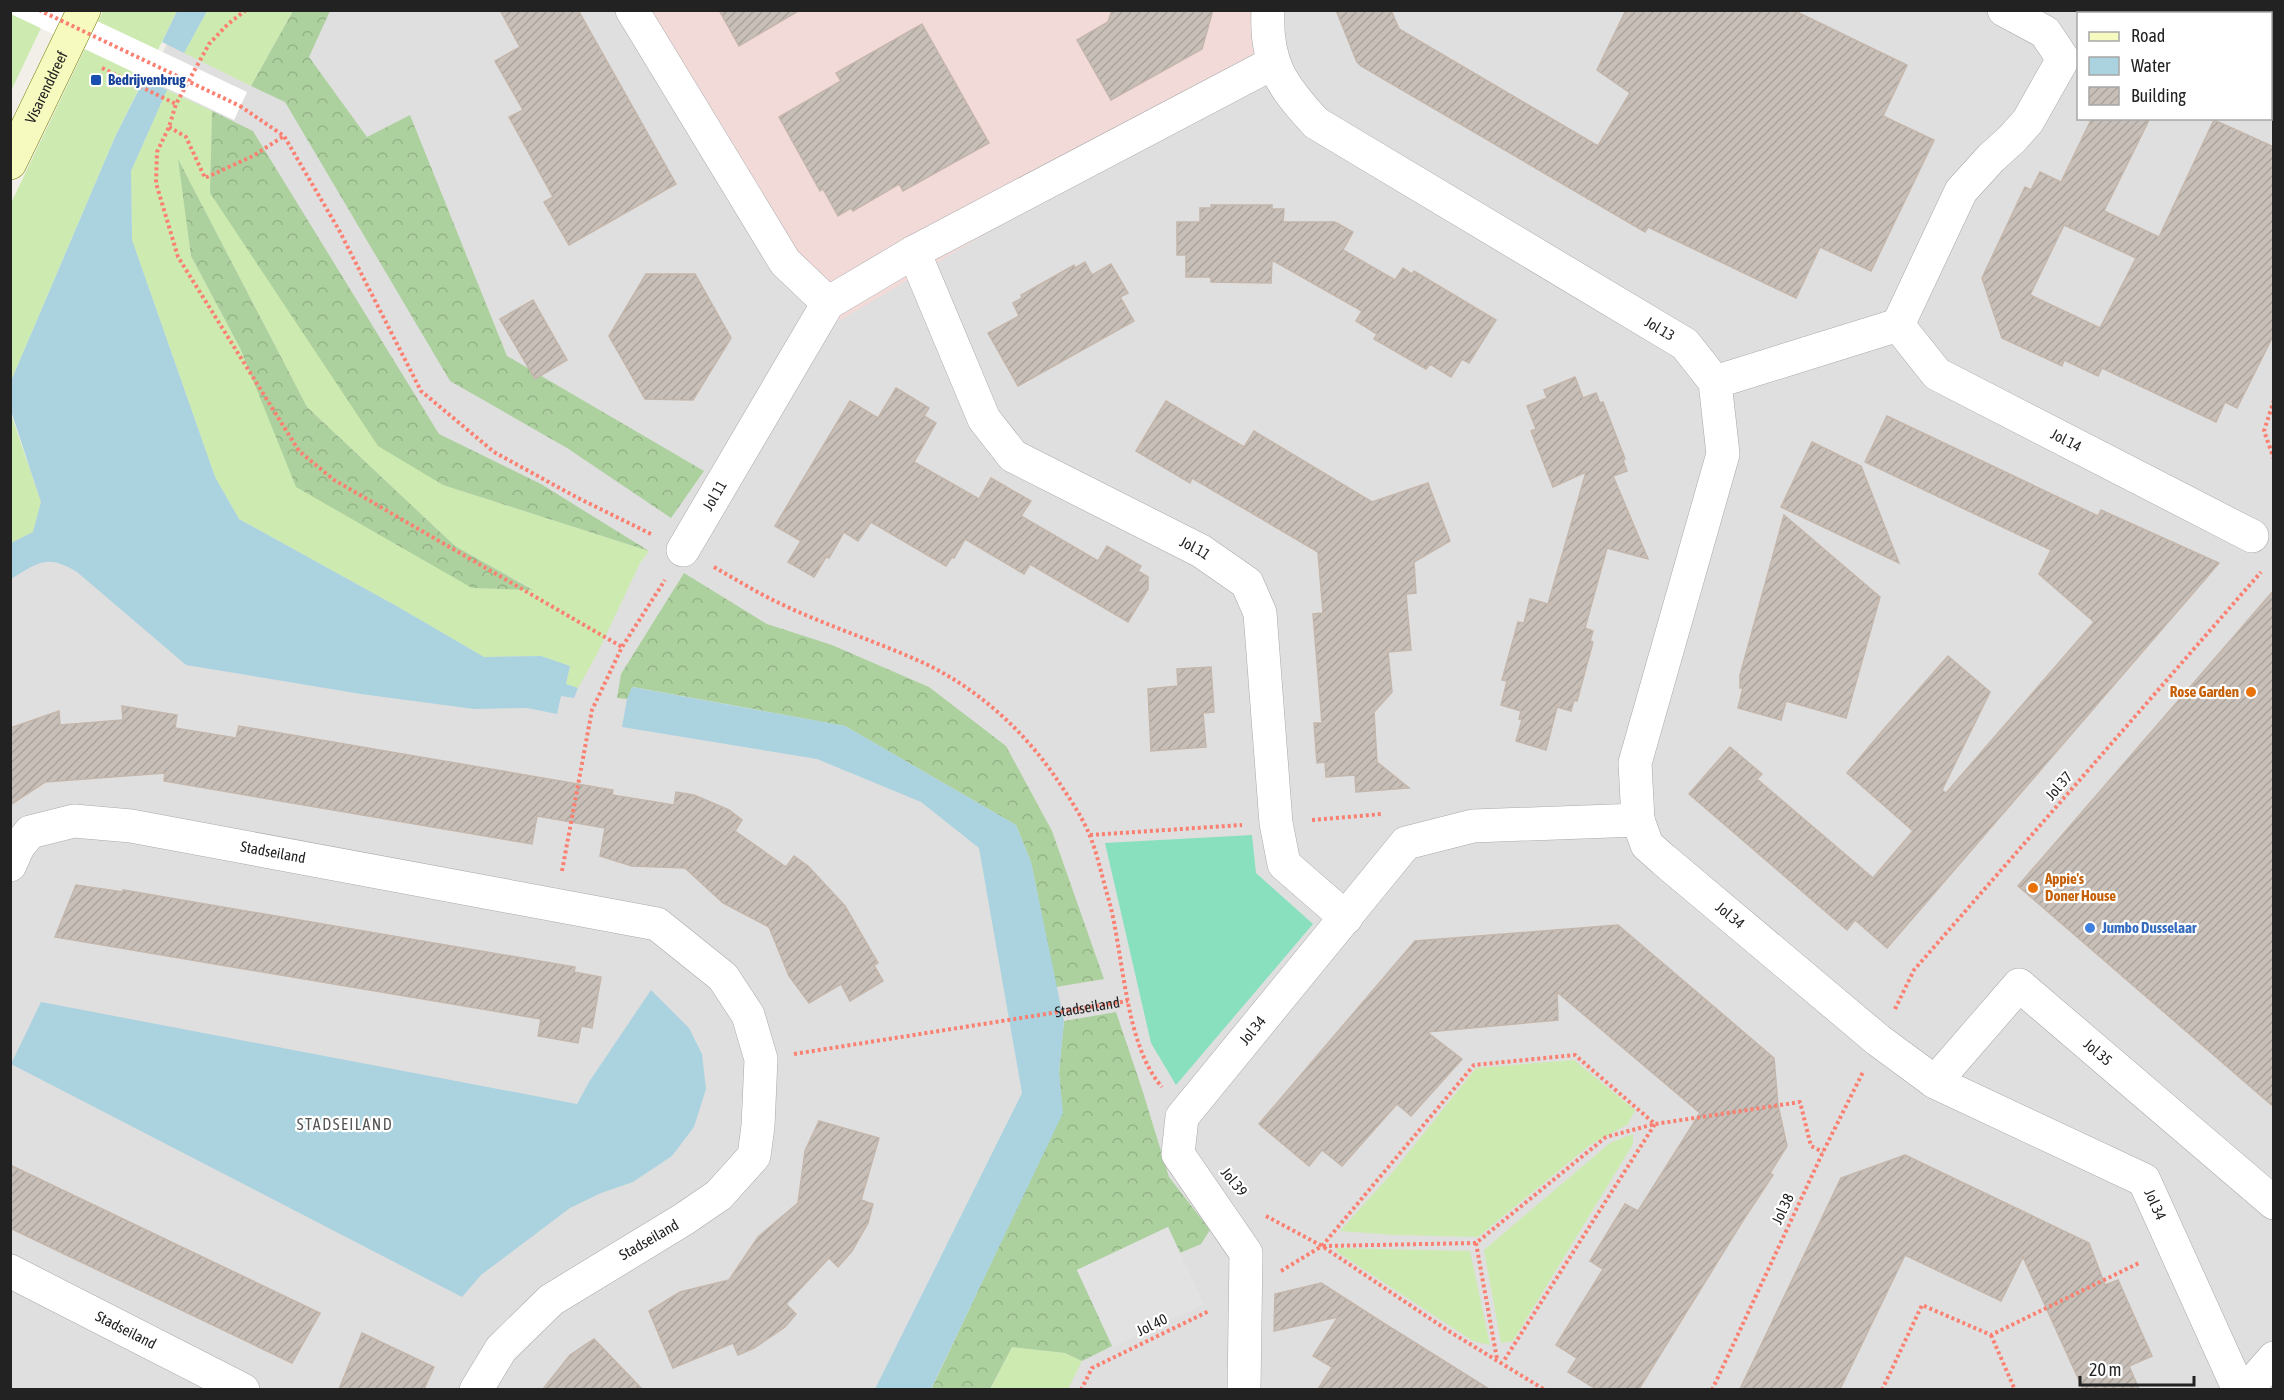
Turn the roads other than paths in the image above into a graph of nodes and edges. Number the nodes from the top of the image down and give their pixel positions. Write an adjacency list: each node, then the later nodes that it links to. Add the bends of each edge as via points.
1 (84, 10): 6 (main road, Visarenddreef)
2 (632, 10): 8 (street, via 785,262)
3 (1268, 10): 5 (street, Jol 13, via 1266,36)
4 (2004, 10): 9 (street, via 2045,32 2063,59 2028,121 1961,191)
5 (1273, 63): 7 (street, Jol 11); 10 (street, Jol 13, via 1293,98 1316,123 1685,344)
6 (10, 163)
7 (914, 252): 8 (street, Jol 11); 15 (street, Jol 11, via 984,419 1013,456 1201,551 1247,584 1260,613 1276,823 1284,864)
8 (828, 303): 12 (street, Jol 11)
9 (1898, 325): 10 (street); 11 (street, Jol 14, via 1937,374)
10 (1715, 382): 13 (street, via 1723,454 1635,763)
11 (2252, 536)
12 (683, 550)
13 (1638, 820): 15 (street, Jol 34, via 1473,826 1406,843); 16 (street, Jol 34, via 1647,845 1878,1040)
14 (10, 865): 22 (street, Stadseiland, via 30,832 74,822 131,826 657,924 723,977 748,1015 761,1059 754,1156 719,1195 551,1300 501,1349)
15 (1346, 918): 17 (street, Jol 34)
16 (1935, 1082): 18 (street, Jol 35, via 2019,985); 24 (street, Jol 34, via 2144,1180)
17 (1182, 1117): 23 (street, Jol 39, via 1178,1155 1246,1253)
18 (2274, 1203)
19 (10, 1271): 21 (street, Stadseiland)
20 (2274, 1358): 25 (street)
21 (243, 1389)
22 (476, 1389)
23 (1244, 1389)
24 (2240, 1389)
25 (2246, 1389)

